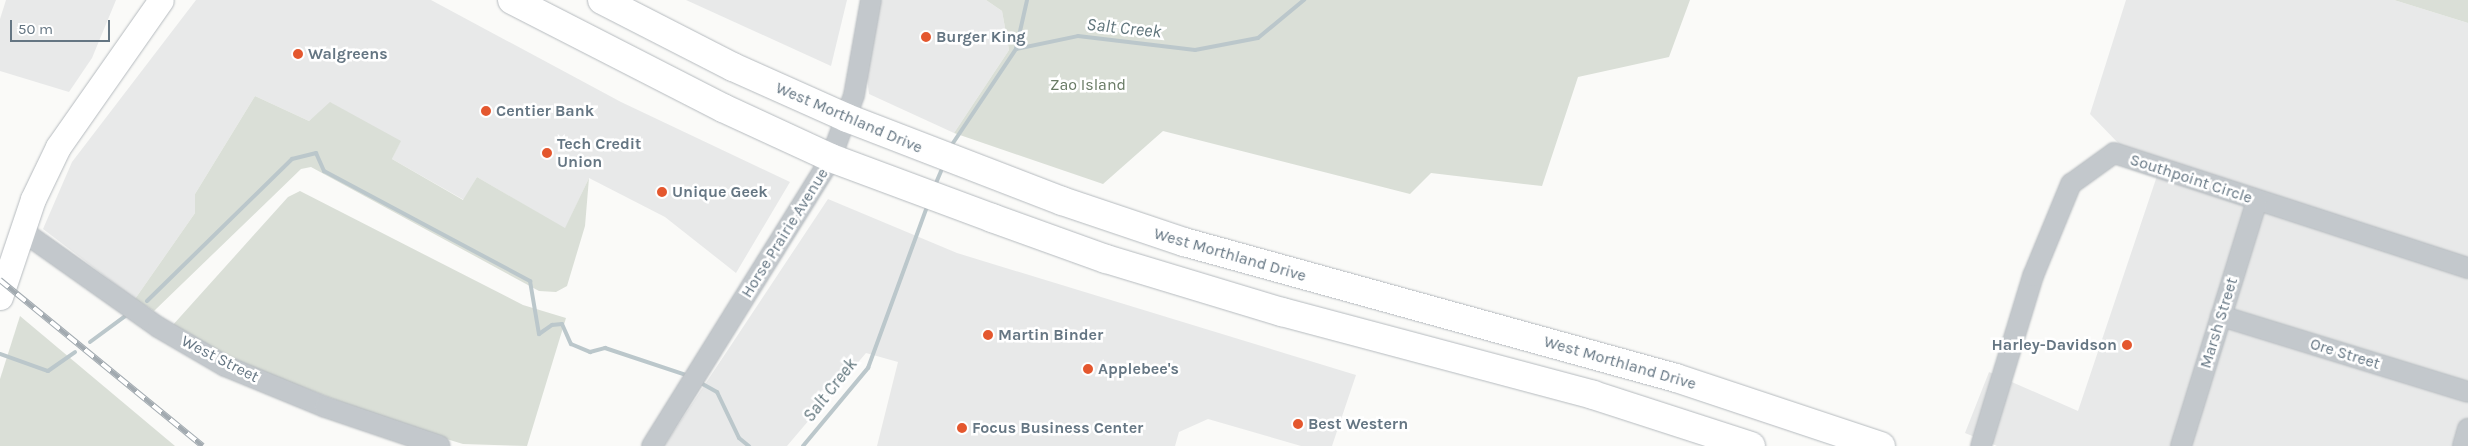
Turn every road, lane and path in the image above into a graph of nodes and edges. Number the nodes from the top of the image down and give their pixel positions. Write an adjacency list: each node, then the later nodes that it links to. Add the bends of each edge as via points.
1 (161, 0): 8 (main road, via 58,147)
2 (512, 0): 6 (highway, via 723,108)
3 (602, 0): 5 (highway, West Morthland Drive, via 732,67)
4 (871, 0): 5 (street, Horse Prairie Avenue)
5 (847, 118): 6 (street, Horse Prairie Avenue); 18 (highway, West Morthland Drive, via 938,156 1184,242 1676,378)
6 (832, 158): 16 (street, Horse Prairie Avenue); 17 (highway, via 1106,259 1282,312 1593,395)
7 (2256, 200): 9 (street, Southpoint Circle); 11 (street, Marsh Street); 19 (street, Southpoint Circle, via 2114,153 2071,184 2033,276)
8 (22, 230): 10 (main road); 15 (street, West Street, via 158,327 225,366 325,407)
9 (2468, 268)
10 (0, 297)
11 (2221, 316): 12 (street, Ore Street); 14 (street, Marsh Street)
12 (2468, 392)
13 (2468, 429): 20 (street)
14 (2186, 443)
15 (440, 446)
16 (652, 446)
17 (1751, 446)
18 (1881, 446)
19 (1981, 446)
20 (2463, 446)

